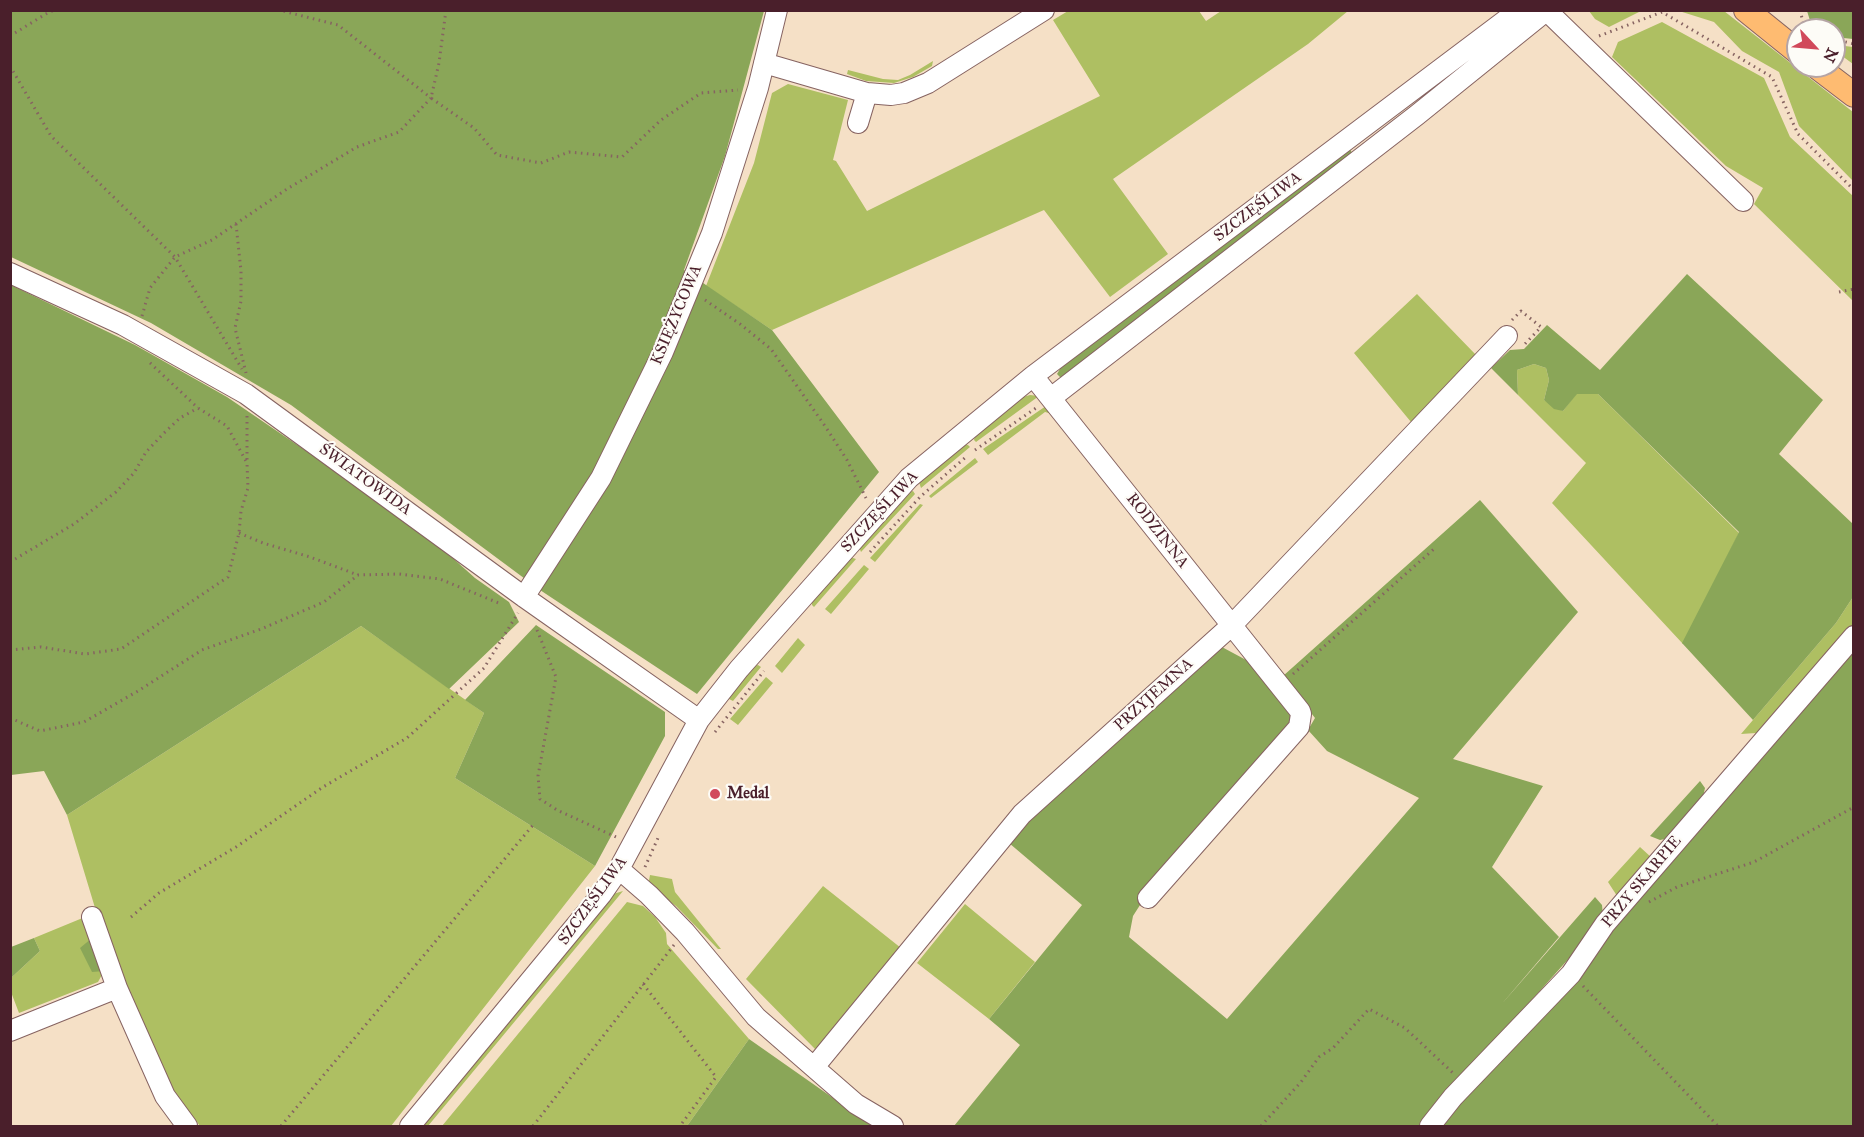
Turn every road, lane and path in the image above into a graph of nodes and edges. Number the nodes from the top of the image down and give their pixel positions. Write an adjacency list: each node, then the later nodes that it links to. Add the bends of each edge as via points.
1 (56, 10): 9 (path)
2 (279, 10): 18 (path, via 338,25)
3 (446, 10): 18 (path)
4 (777, 10): 12 (street, KSIĘŻYCOWA)
5 (1044, 10): 16 (street, via 916,89 891,95)
6 (1519, 10): 31 (street, SZCZĘŚLIWA)
7 (1746, 10): 10 (main road)
8 (1546, 11): 11 (street); 33 (street)
9 (10, 36)
10 (1786, 42)
11 (1580, 44): 20 (path, via 1662,12 1772,77 1798,134); 21 (street)
12 (764, 63): 15 (street, KSIĘŻYCOWA); 16 (street)
13 (10, 66): 23 (path, via 51,136)
14 (1832, 78): 17 (main road)
15 (758, 88): 18 (path, via 701,93 661,120 622,157 569,152 541,163 497,155 474,128); 43 (street, KSIĘŻYCOWA, via 712,233 663,352 601,478)
16 (867, 93): 19 (street)
17 (1854, 95)
18 (430, 98): 22 (path, via 399,132 357,147)
19 (858, 123)
20 (1854, 189)
21 (1743, 201)
22 (236, 224): 23 (path); 23 (path, via 241,301 236,328 247,379)
23 (175, 257): 28 (path, via 150,288)
24 (10, 273): 28 (street, ŚWIATOWIDA)
25 (1854, 289): 26 (path)
26 (1839, 292)
27 (704, 300): 36 (path, via 771,349 825,426)
28 (137, 333): 32 (street, ŚWIATOWIDA)
29 (1506, 343): 29 (path, via 1522,347 1541,327 1521,311 1493,340); 44 (street, PRZYJEMNA)
30 (147, 361): 34 (path)
31 (1033, 376): 33 (street, RODZINNA); 51 (street, SZCZĘŚLIWA, via 909,478 739,669)
32 (246, 394): 35 (path); 43 (street, ŚWIATOWIDA)
33 (1051, 398): 39 (path, via 952,468); 44 (street, RODZINNA)
34 (198, 408): 35 (path, via 227,426); 40 (path, via 164,433 116,492 74,524)
35 (247, 463): 37 (path, via 248,488)
36 (867, 499)
37 (240, 533): 41 (path); 47 (path, via 228,577 122,649 85,654 41,647)
38 (1435, 548): 49 (path)
39 (863, 560)
40 (10, 562)
41 (358, 575): 42 (path, via 440,579); 50 (path, via 324,602 201,650 84,722 40,731)
42 (502, 605)
43 (518, 606): 51 (street, ŚWIATOWIDA); 62 (path, via 484,668 407,738 159,893)
44 (1232, 625): 49 (street, RODZINNA); 68 (street, PRZYJEMNA, via 1022,814)
45 (536, 627): 56 (path, via 556,677 538,776 540,799)
46 (1854, 636): 64 (street, PRZY SKARPIE, via 1605,924)
47 (10, 650)
48 (767, 667): 52 (path)
49 (1279, 686): 59 (street, RODZINNA, via 1300,711 1299,727)
50 (10, 718)
51 (699, 720): 56 (street, SZCZĘŚLIWA)
52 (711, 737)
53 (1854, 807): 60 (path, via 1754,862 1677,887)
54 (533, 825): 71 (path)
55 (659, 836): 57 (path)
56 (632, 845): 58 (street, SZCZĘŚLIWA)
57 (645, 867)
58 (619, 869): 63 (street); 72 (street, SZCZĘŚLIWA, via 589,911)
59 (1148, 898)
60 (1647, 903)
61 (92, 917): 66 (street)
62 (131, 917)
63 (685, 932): 65 (path); 68 (street, via 756,1017)
64 (1571, 974): 69 (street, PRZY SKARPIE); 78 (path)
65 (643, 984): 73 (path); 74 (path, via 716,1077)
66 (117, 988): 67 (street); 70 (street, via 165,1096)
67 (10, 1031)
68 (815, 1066): 75 (street, via 856,1104)
69 (1466, 1084): 76 (path, via 1405,1028 1370,1009 1333,1048 1319,1057); 77 (street, PRZY SKARPIE)
70 (187, 1126)
71 (280, 1126)
72 (410, 1126)
73 (533, 1126)
74 (680, 1126)
75 (892, 1126)
76 (1261, 1126)
77 (1430, 1126)
78 (1718, 1126)

